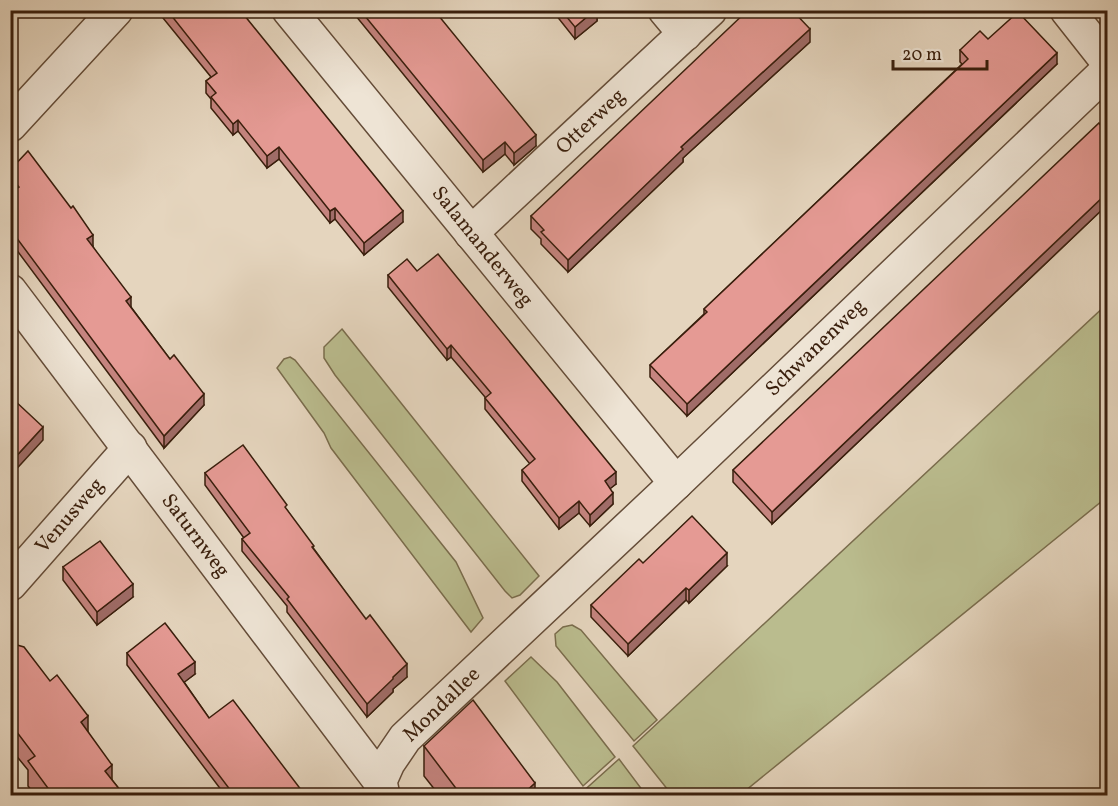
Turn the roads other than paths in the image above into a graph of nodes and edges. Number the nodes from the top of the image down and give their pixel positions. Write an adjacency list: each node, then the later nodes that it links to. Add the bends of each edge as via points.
1 (116, 10): 8 (street)
2 (289, 10): 9 (street, Salamanderweg)
3 (710, 10): 5 (street, Otterweg)
4 (1067, 10): 6 (street)
5 (675, 22): 9 (street, Otterweg)
6 (1107, 62)
7 (1107, 70): 12 (street, Schwanenweg)
8 (10, 125)
9 (471, 233): 12 (street, Salamanderweg)
10 (10, 291): 11 (street, Saturnweg)
11 (130, 448): 13 (street, Venusweg); 15 (street, Saturnweg)
12 (676, 483): 14 (street, Schwanenweg)
13 (10, 584)
14 (525, 625): 15 (street, Mondallee, via 405,738 387,763)
15 (381, 788)

